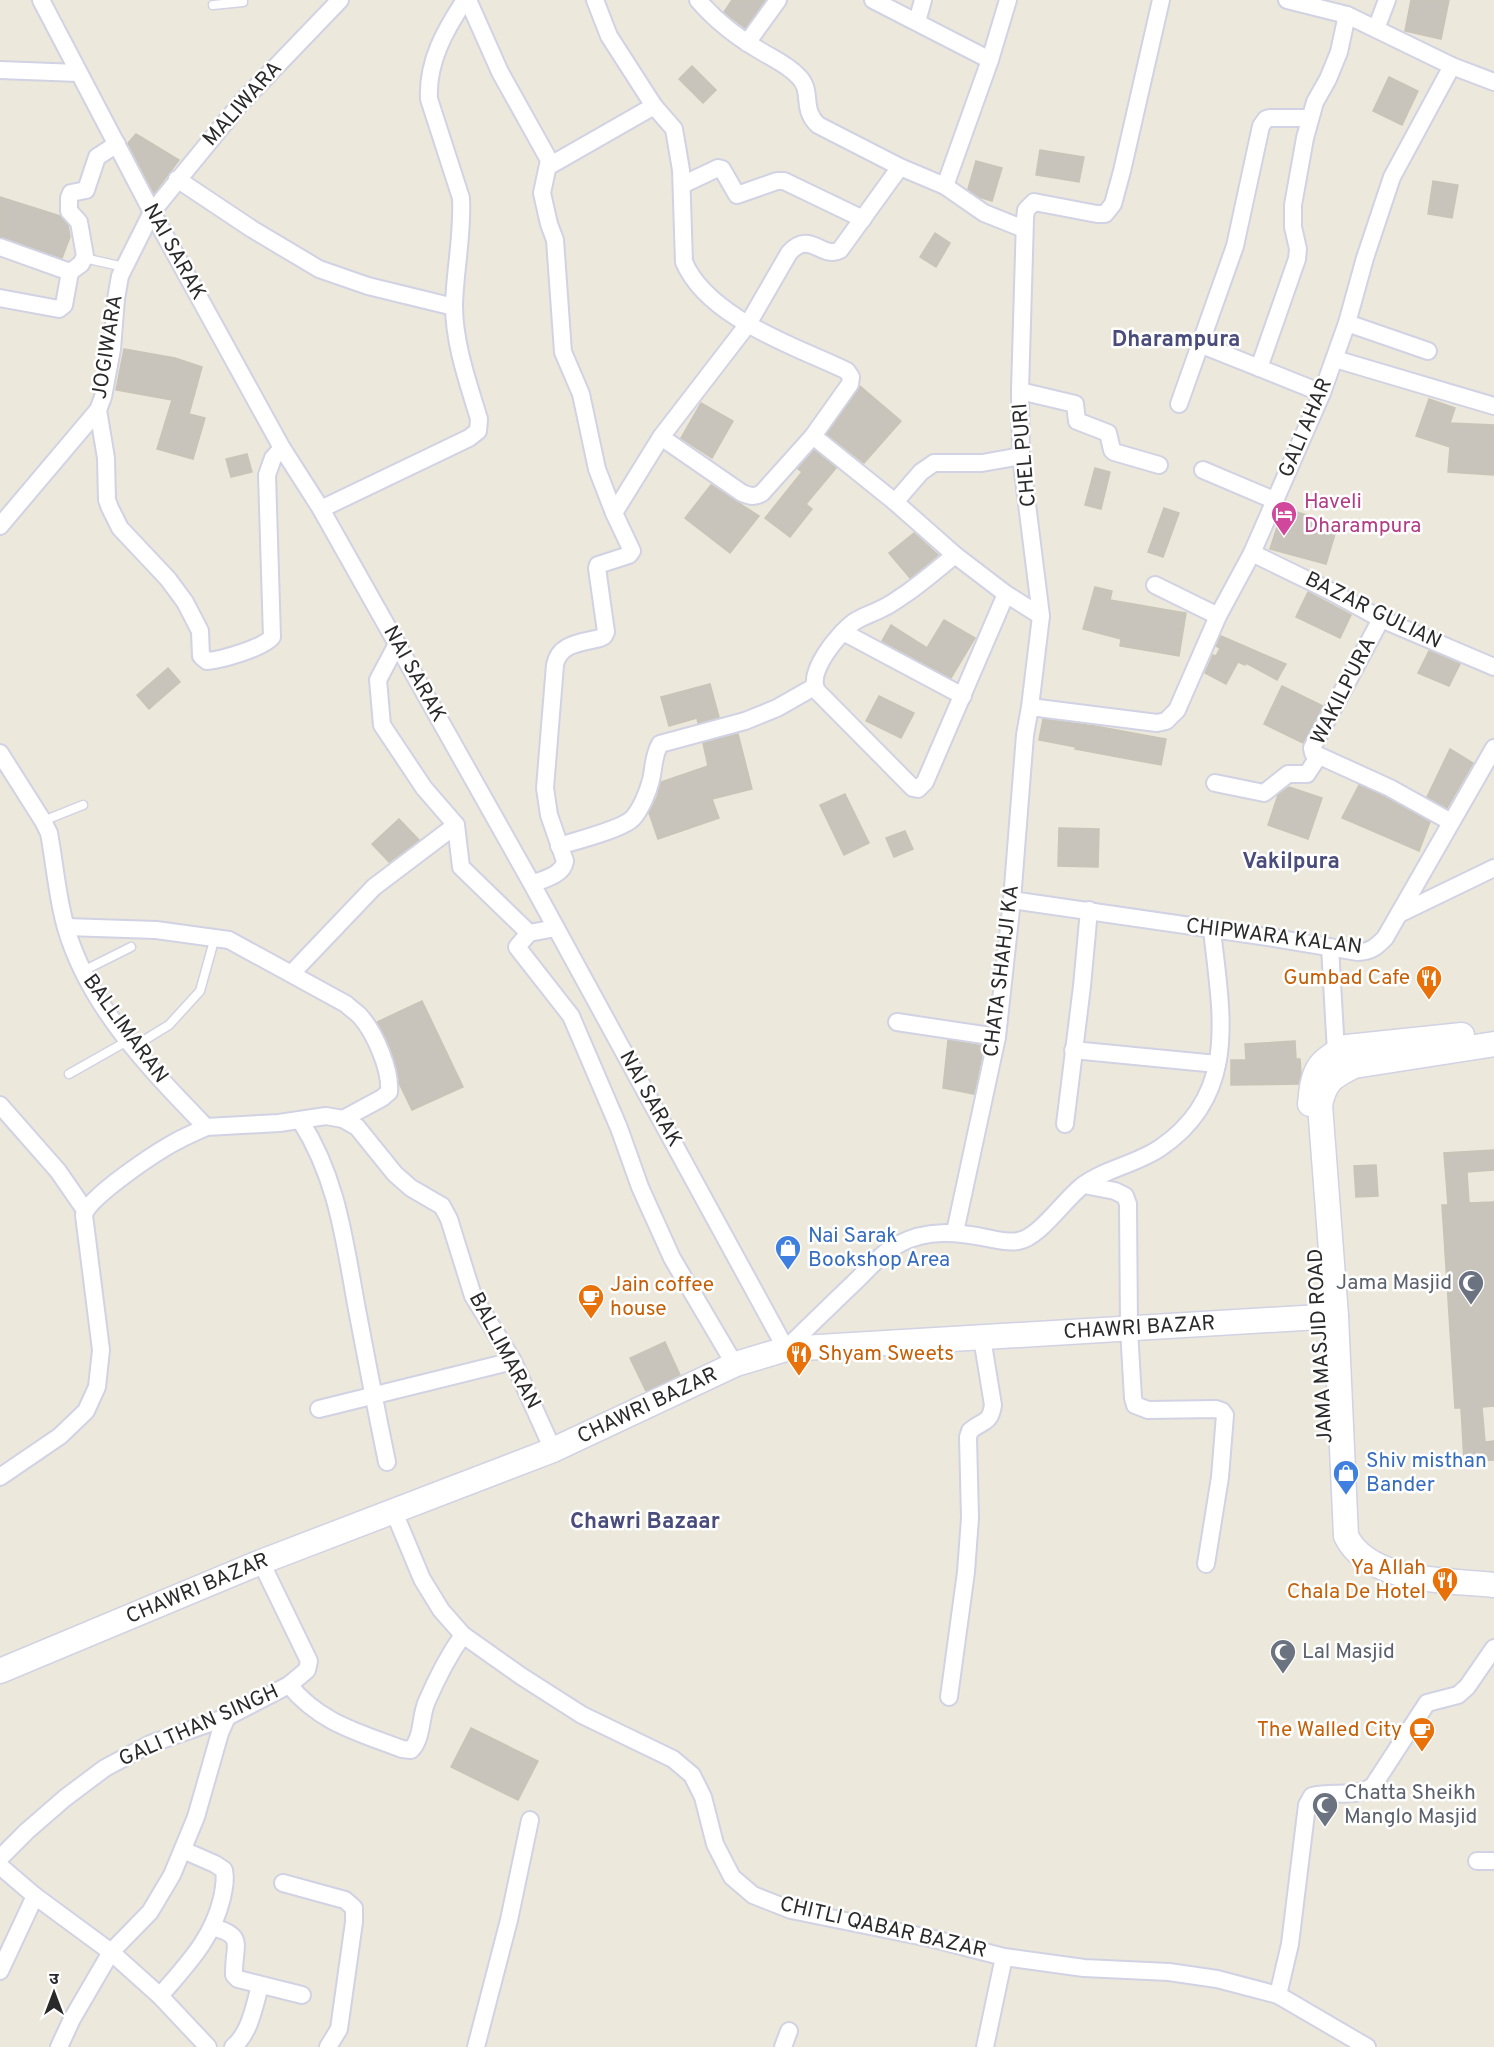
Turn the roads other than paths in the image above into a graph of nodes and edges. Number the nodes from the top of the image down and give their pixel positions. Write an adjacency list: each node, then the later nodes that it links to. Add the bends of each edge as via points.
1 (41, 0): 22 (street, NAI SARAK)
2 (243, 0): 14 (lane)
3 (466, 0): 27 (street, via 500,72 549,159); 40 (street, via 441,40 428,84 462,214)
4 (595, 0): 24 (street, via 609,36)
5 (698, 0): 18 (street)
6 (778, 0): 18 (street)
7 (873, 0): 16 (street)
8 (922, 0): 16 (street)
9 (1008, 0): 19 (street)
10 (1161, 0): 34 (street, CHEL PURI, via 1111,208 1101,215 1047,203 1031,204 1026,210)
11 (1387, 0): 17 (street)
12 (338, 1): 29 (street, MALIWARA, via 241,103)
13 (1295, 1): 15 (street)
14 (213, 5)
15 (1347, 15): 17 (street); 25 (street, via 1336,60)
16 (917, 22): 19 (street)
17 (1376, 29): 20 (street)
18 (747, 43): 28 (street, via 803,81 808,112 818,125)
19 (990, 60): 31 (street)
20 (1452, 66): 23 (street); 41 (street, GALI AHAR, via 1392,177)
21 (0, 70): 22 (street)
22 (78, 73): 26 (street, NAI SARAK)
23 (1494, 82)
24 (654, 106): 27 (street); 30 (street, via 674,129)
25 (1310, 118): 43 (street, via 1270,118 1261,126 1235,246); 46 (street, via 1293,205 1298,249 1295,268)
26 (117, 144): 32 (street, NAI SARAK); 36 (street, via 97,157 86,190 70,195 69,211 79,222)
27 (549, 166): 61 (street, via 542,193 555,240 563,351 581,394 597,469)
28 (900, 167): 31 (street); 33 (street)
29 (177, 179): 32 (street, MALIWARA); 40 (street, via 319,269 368,286)
30 (682, 184): 33 (street, via 718,168 737,195 784,181); 42 (street, via 684,262 699,287)
31 (945, 186): 34 (street, via 984,213)
32 (152, 212): 37 (street, JOGIWARA); 54 (street, NAI SARAK)
33 (862, 219): 42 (street, via 837,253 810,244 795,246)
34 (1024, 229): 47 (street, CHEL PURI)
35 (0, 247): 38 (street)
36 (84, 258): 37 (lane); 38 (street)
37 (124, 267): 51 (street, JOGIWARA)
38 (70, 272): 39 (street, via 62,308)
39 (0, 298)
40 (454, 307): 60 (street, via 459,351 479,419 478,431)
41 (1347, 323): 44 (street); 45 (street, GALI AHAR)
42 (748, 324): 52 (street, via 850,373 850,384); 53 (street)
43 (1202, 345): 46 (street); 49 (street)
44 (1428, 351)
45 (1335, 359): 48 (street, GALI AHAR); 50 (street)
46 (1259, 368): 48 (street)
47 (1020, 391): 55 (street, CHEL PURI); 56 (street, via 1075,405 1077,421 1108,433 1114,452)
48 (1322, 393): 59 (street, GALI AHAR)
49 (1179, 405)
50 (1494, 405)
51 (99, 410): 54 (street, via 107,500 112,514 185,602 200,631 201,656 207,661 268,642 272,637 267,475 273,458); 62 (street, JOGIWARA)
52 (813, 436): 53 (street, via 762,493 752,497); 58 (street)
53 (661, 437): 61 (street)
54 (282, 448): 60 (street, NAI SARAK)
55 (1021, 456): 58 (street, via 982,463 934,463); 67 (street, CHEL PURI)
56 (1160, 465)
57 (1203, 470): 59 (street)
58 (895, 501): 64 (street)
59 (1276, 501): 63 (street, GALI AHAR)
60 (321, 509): 71 (street, NAI SARAK)
61 (614, 513): 84 (street, via 632,551 597,568 606,632 600,638 564,648 556,656 545,788)
62 (4, 514)
63 (1252, 553): 68 (street, GALI AHAR); 69 (street, BAZAR GULIAN)
64 (955, 555): 66 (street); 70 (street, via 926,580)
65 (1155, 585): 68 (street)
66 (1006, 594): 67 (street); 74 (street)
67 (1041, 616): 75 (street, CHEL PURI)
68 (1218, 616): 75 (street, GALI AHAR, via 1177,710 1166,721)
69 (1381, 619): 72 (street, BAZAR GULIAN); 78 (street, WAKILPURA, via 1312,748)
70 (843, 632): 73 (street, via 817,668); 74 (street)
71 (397, 644): 83 (street, via 378,680 382,725 424,788); 86 (street, NAI SARAK)
72 (1494, 667)
73 (814, 687): 74 (street, via 909,785 918,789 925,783); 84 (street, via 745,721 660,744 651,780 633,819)
74 (963, 696)
75 (1030, 707): 87 (street, CHATA SHAHJI KA, via 1024,735)
76 (1494, 748): 82 (street, CHIPWARA KALAN)
77 (0, 753): 81 (street, BALLIMARAN)
78 (1318, 757): 79 (street, via 1307,774 1288,774 1264,793); 82 (street, WAKILPURA, via 1390,788)
79 (1215, 783)
80 (83, 805): 81 (lane)
81 (43, 821): 90 (street, BALLIMARAN, via 49,833)
82 (1451, 822): 89 (street, CHIPWARA KALAN)
83 (456, 825): 93 (street, via 461,867); 98 (street, via 374,887)
84 (559, 846): 86 (street, via 564,861 562,869)
85 (1494, 868): 89 (street)
86 (532, 884): 91 (street, NAI SARAK)
87 (1012, 900): 88 (street, CHIPWARA KALAN); 101 (street, CHATA SHAHJI KA)
88 (1089, 910): 92 (street, CHIPWARA KALAN); 104 (street)
89 (1399, 914): 96 (street, CHIPWARA KALAN, via 1385,938 1367,952)
90 (66, 927): 94 (street, via 156,930); 97 (street, BALLIMARAN)
91 (556, 928): 93 (street); 119 (street, NAI SARAK)
92 (1212, 930): 96 (street, CHIPWARA KALAN); 106 (street, via 1220,1008 1221,1049)
93 (529, 933): 121 (street, via 517,947 571,1016 672,1258)
94 (215, 937): 98 (street, via 229,940); 102 (lane, via 200,991 169,1025)
95 (130, 947): 97 (lane)
96 (1330, 947): 105 (street)
97 (82, 971): 102 (street, BALLIMARAN)
98 (292, 973): 109 (street, via 360,1016 387,1066 389,1092)
99 (897, 1022): 101 (street)
100 (1494, 1035): 105 (street, via 1451,1035 1347,1047)
101 (997, 1037): 115 (street, CHATA SHAHJI KA)
102 (131, 1044): 107 (lane); 112 (street, BALLIMARAN)
103 (1494, 1044): 116 (street, JAMA MASJID ROAD, via 1353,1066 1324,1087 1320,1105)
104 (1073, 1050): 106 (street); 111 (street)
105 (1336, 1052): 116 (street, JAMA MASJID ROAD, via 1317,1068 1307,1125)
106 (1217, 1064): 113 (street, via 1211,1089 1190,1123 1159,1149)
107 (69, 1074)
108 (0, 1105): 114 (street, via 58,1171)
109 (343, 1119): 110 (street, via 326,1116); 120 (street, BALLIMARAN, via 357,1127 395,1174 442,1206 473,1296)
110 (300, 1120): 112 (street); 122 (street, via 316,1145 332,1185)
111 (1065, 1124)
112 (206, 1127): 114 (street, via 176,1141 104,1191)
113 (1084, 1185): 115 (street, via 1036,1234 1019,1241); 117 (street, via 1115,1191 1125,1196 1128,1204)
114 (85, 1210): 126 (street, via 101,1350 97,1387 86,1411 60,1436)
115 (955, 1232): 119 (street, via 921,1235 898,1244)
116 (1328, 1316): 117 (street, CHAWRI BAZAR); 130 (street, JAMA MASJID ROAD, via 1333,1540 1338,1552 1354,1566)
117 (1129, 1329): 118 (street, CHAWRI BAZAR); 129 (street, via 1135,1405 1148,1410 1216,1409 1225,1415)
118 (982, 1338): 119 (street, CHAWRI BAZAR); 135 (street, via 993,1405 992,1415 970,1431 968,1437 970,1518)
119 (786, 1349): 121 (street, CHAWRI BAZAR)
120 (513, 1361): 122 (street); 124 (street, BALLIMARAN)
121 (735, 1365): 124 (street, CHAWRI BAZAR)
122 (373, 1396): 123 (street); 125 (street)
123 (319, 1409)
124 (553, 1449): 127 (street, CHAWRI BAZAR)
125 (387, 1462)
126 (0, 1477)
127 (394, 1512): 128 (street, CHAWRI BAZAR); 131 (street, CHITLI QABAR BAZAR, via 422,1579)
128 (261, 1562): 133 (street, CHAWRI BAZAR); 134 (street, GALI THAN SINGH, via 309,1661 308,1670)
129 (1206, 1564)
130 (1494, 1585)
131 (463, 1635): 134 (street, via 426,1703 417,1744 411,1750 326,1718 303,1702); 145 (street, CHITLI QABAR BAZAR, via 582,1715 673,1759 692,1774 703,1797 715,1844 732,1877 753,1894 791,1910)
132 (1494, 1648): 149 (street, via 1458,1695 1427,1703 1373,1786 1356,1794 1312,1796 1307,1805 1290,1944)
133 (0, 1671)
134 (289, 1685): 136 (street, GALI THAN SINGH)
135 (949, 1696)
136 (227, 1716): 138 (street); 139 (street, GALI THAN SINGH, via 150,1744 105,1768 27,1830)
137 (530, 1820): 156 (street)
138 (183, 1850): 143 (street, via 224,1870 226,1880); 144 (street, via 150,1912)
139 (0, 1858)
140 (0, 1866): 142 (street)
141 (283, 1883): 155 (street, via 345,1900 354,1908 339,2029)
142 (35, 1896): 144 (street); 146 (street)
143 (212, 1927): 147 (street, via 234,1934 234,1975); 150 (street, via 201,1948)
144 (111, 1952): 150 (street); 152 (street)
145 (1004, 1957): 149 (street, CHITLI QABAR BAZAR, via 1084,1968 1189,1975); 158 (street)
146 (0, 1971)
147 (261, 1986): 148 (street); 154 (street, via 247,2029)
148 (302, 1995)
149 (1278, 1995): 159 (street, CHITLI QABAR BAZAR)
150 (160, 1996): 153 (street)
151 (789, 2031): 157 (street)
152 (59, 2047)
153 (208, 2047)
154 (233, 2047)
155 (328, 2047)
156 (476, 2047)
157 (783, 2047)
158 (985, 2047)
159 (1367, 2047)

